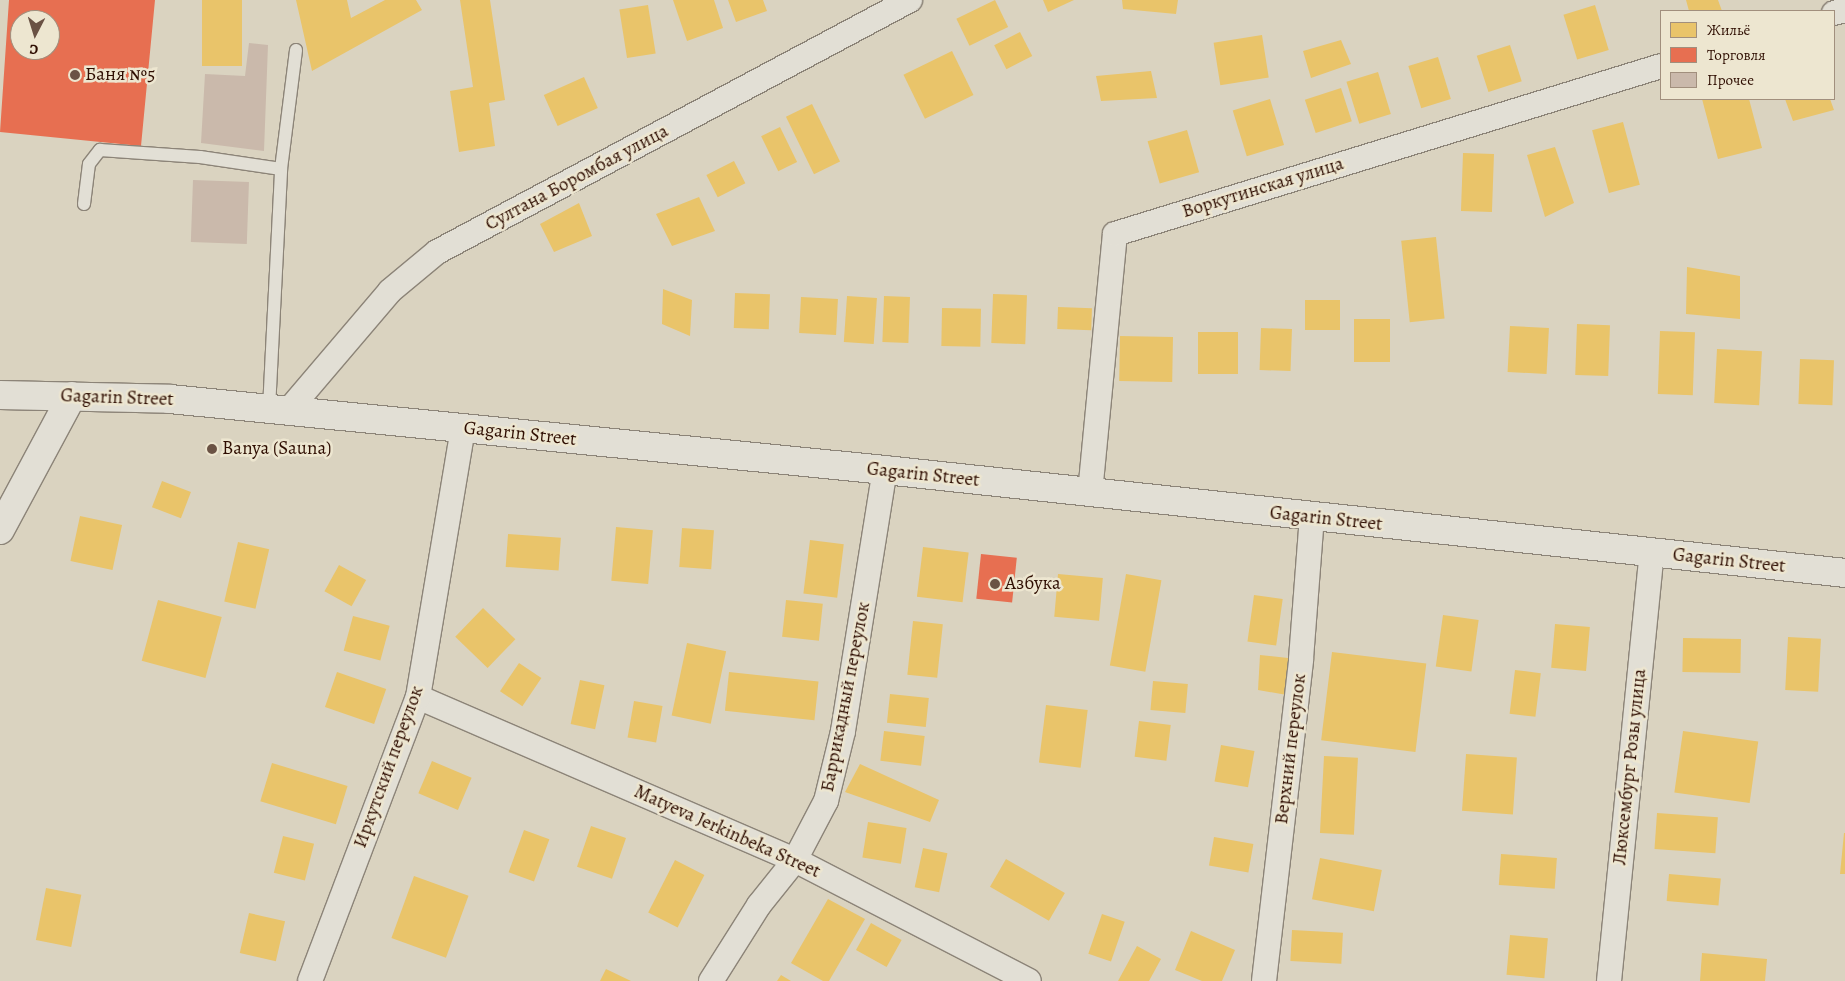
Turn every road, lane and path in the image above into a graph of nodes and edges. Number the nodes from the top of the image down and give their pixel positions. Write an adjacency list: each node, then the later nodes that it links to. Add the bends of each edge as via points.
1 (910, 0): 8 (street, Султана Боромбая улица, via 437,252 390,291)
2 (296, 50): 4 (lane)
3 (1660, 66): 11 (street, Воркутинская улица, via 1115,234)
4 (281, 169): 5 (lane, via 200,157 100,150 89,164); 8 (lane)
5 (84, 204)
6 (0, 395): 7 (main road, Gagarin Street)
7 (72, 396): 8 (main road, Gagarin Street, via 170,399); 13 (main road)
8 (278, 410): 9 (main road, Gagarin Street)
9 (463, 428): 10 (main road, Gagarin Street); 16 (street, Иркутский переулок)
10 (885, 470): 11 (main road, Gagarin Street); 17 (street, Баррикадный переулок, via 836,766 826,801)
11 (1090, 493): 12 (main road, Gagarin Street)
12 (1312, 517): 14 (main road, Gagarin Street); 21 (street, Верхний переулок, via 1301,659)
13 (0, 530)
14 (1652, 553): 15 (main road, Gagarin Street); 22 (street, Люксембург Розы улица)
15 (1845, 573)
16 (418, 697): 17 (street, Matyeva Jerkinbeka Street); 18 (street, Иркутский переулок)
17 (795, 860): 19 (street, Баррикадный переулок, via 759,905); 20 (street, Matyeva Jerkinbeka Street)
18 (310, 981)
19 (710, 981)
20 (1029, 981)
21 (1264, 981)
22 (1609, 981)

